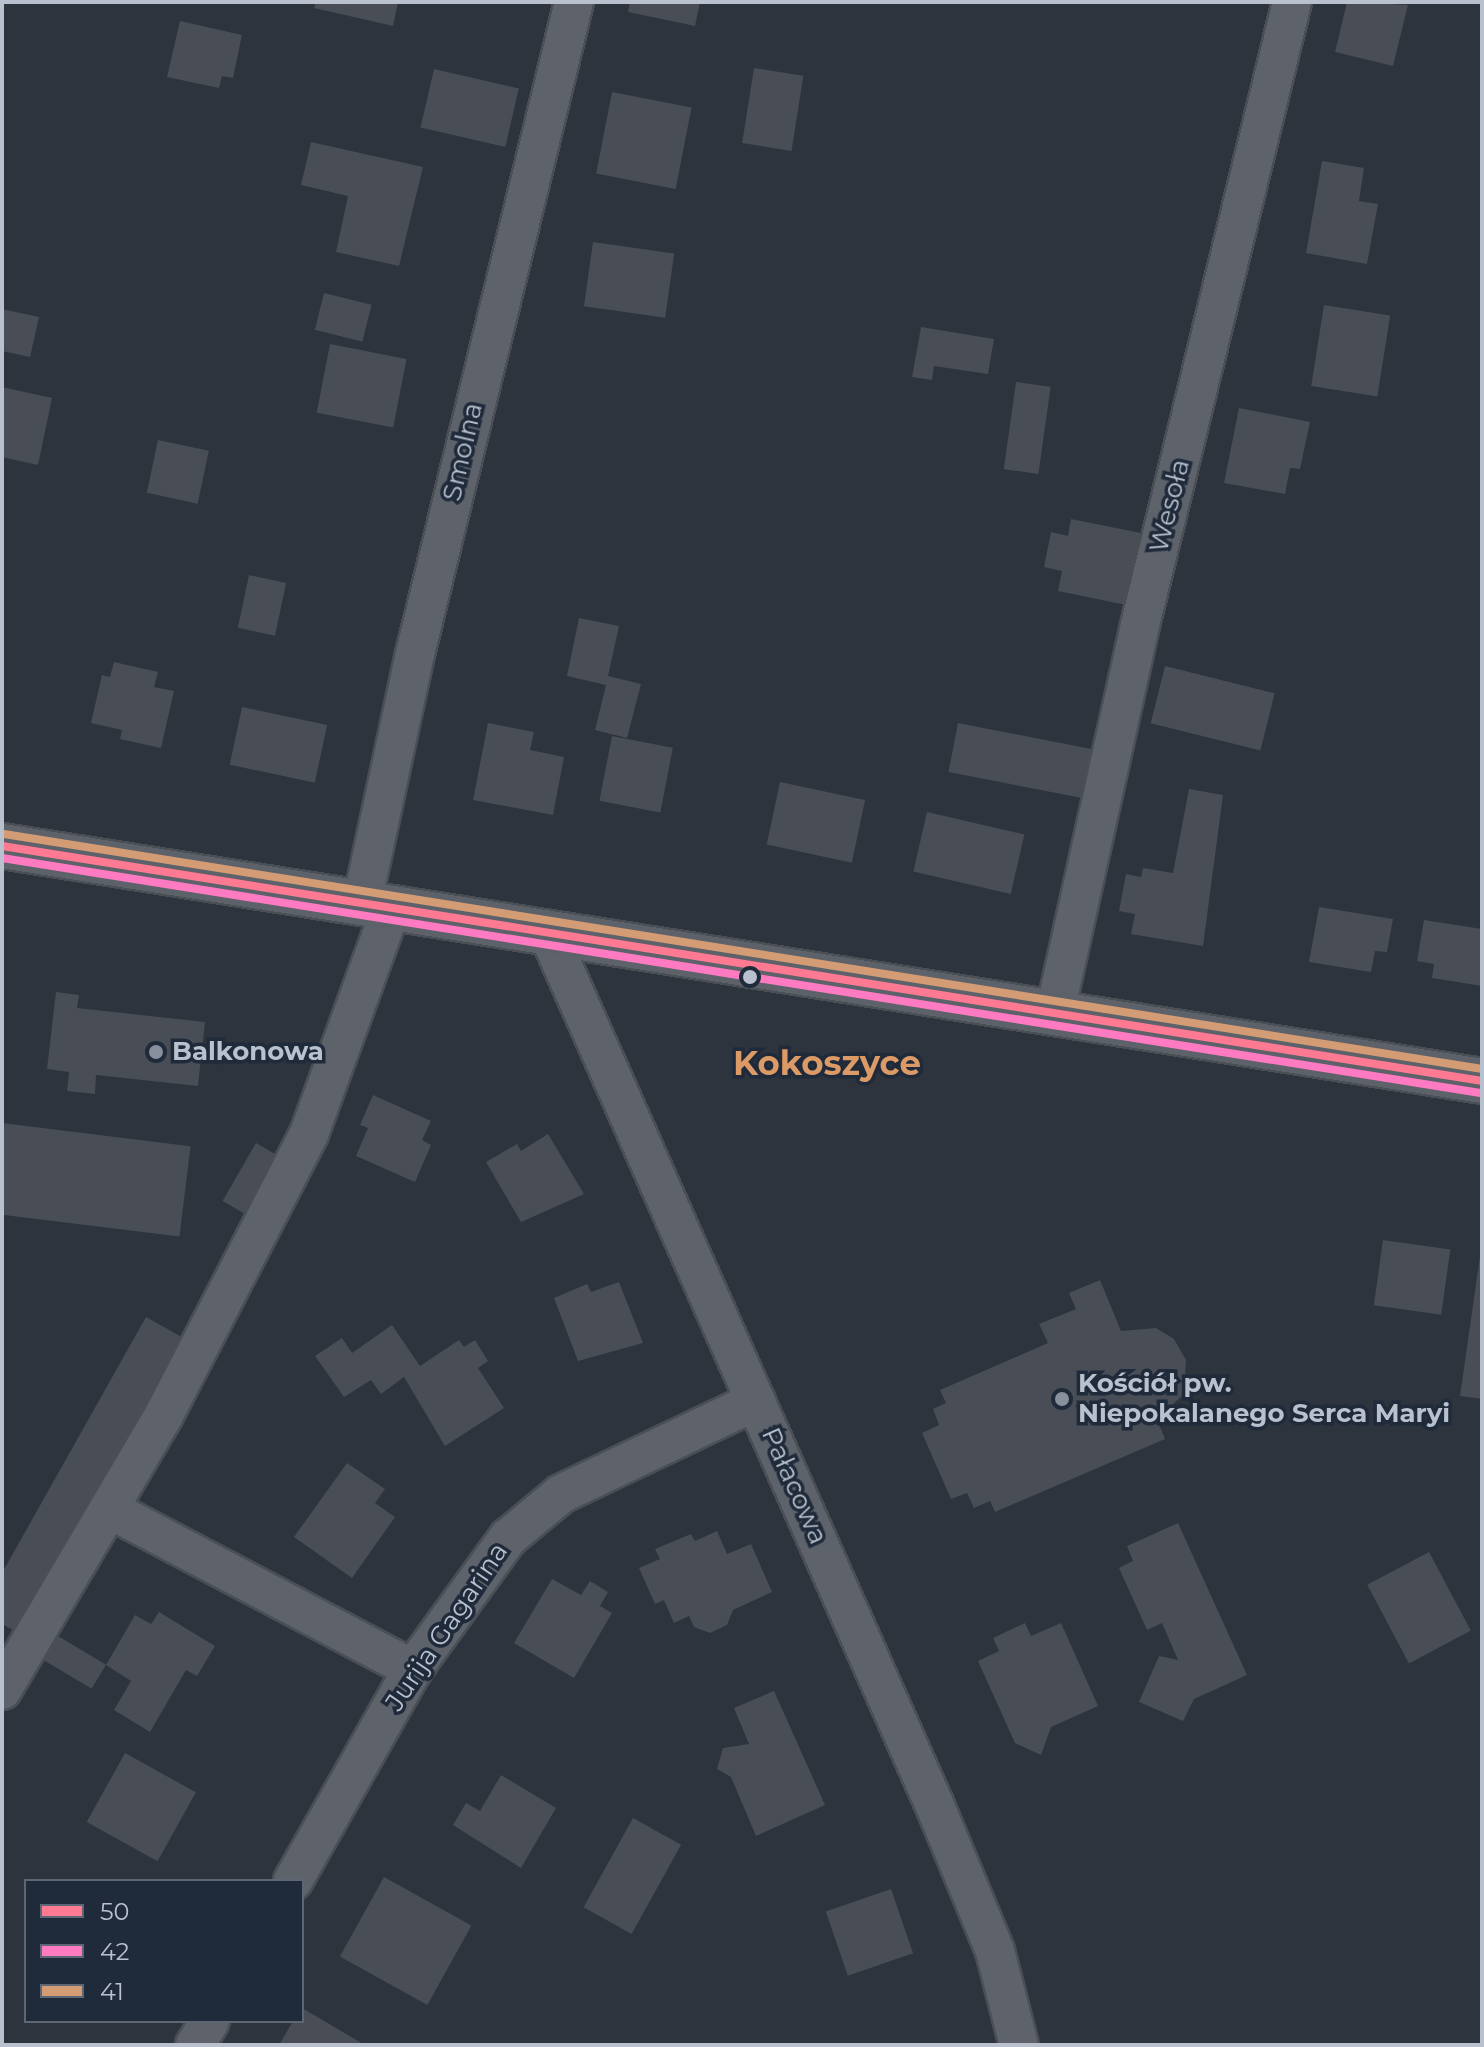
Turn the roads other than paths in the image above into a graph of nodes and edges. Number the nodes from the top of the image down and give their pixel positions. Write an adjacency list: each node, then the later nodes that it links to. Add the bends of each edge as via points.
1 (574, 2): 4 (street, Smolna, via 416,650)
2 (1292, 2): 6 (street, Wesoła, via 1140,625)
3 (2, 846): 4 (main road)
4 (376, 906): 5 (main road); 9 (street, Smolna, via 309,1134 164,1415)
5 (549, 935): 6 (main road); 8 (street, Pałacowa)
6 (1055, 1012): 7 (main road)
7 (1482, 1081)
8 (756, 1401): 10 (street, Jurija Gagarina, via 561,1494 508,1538); 15 (street, Pałacowa, via 995,1951)
9 (109, 1509): 10 (street); 11 (street, Smolna)
10 (413, 1669): 12 (street, Jurija Gagarina)
11 (2, 1690)
12 (294, 1879)
13 (209, 2023): 14 (street)
14 (195, 2045)
15 (1019, 2045)

